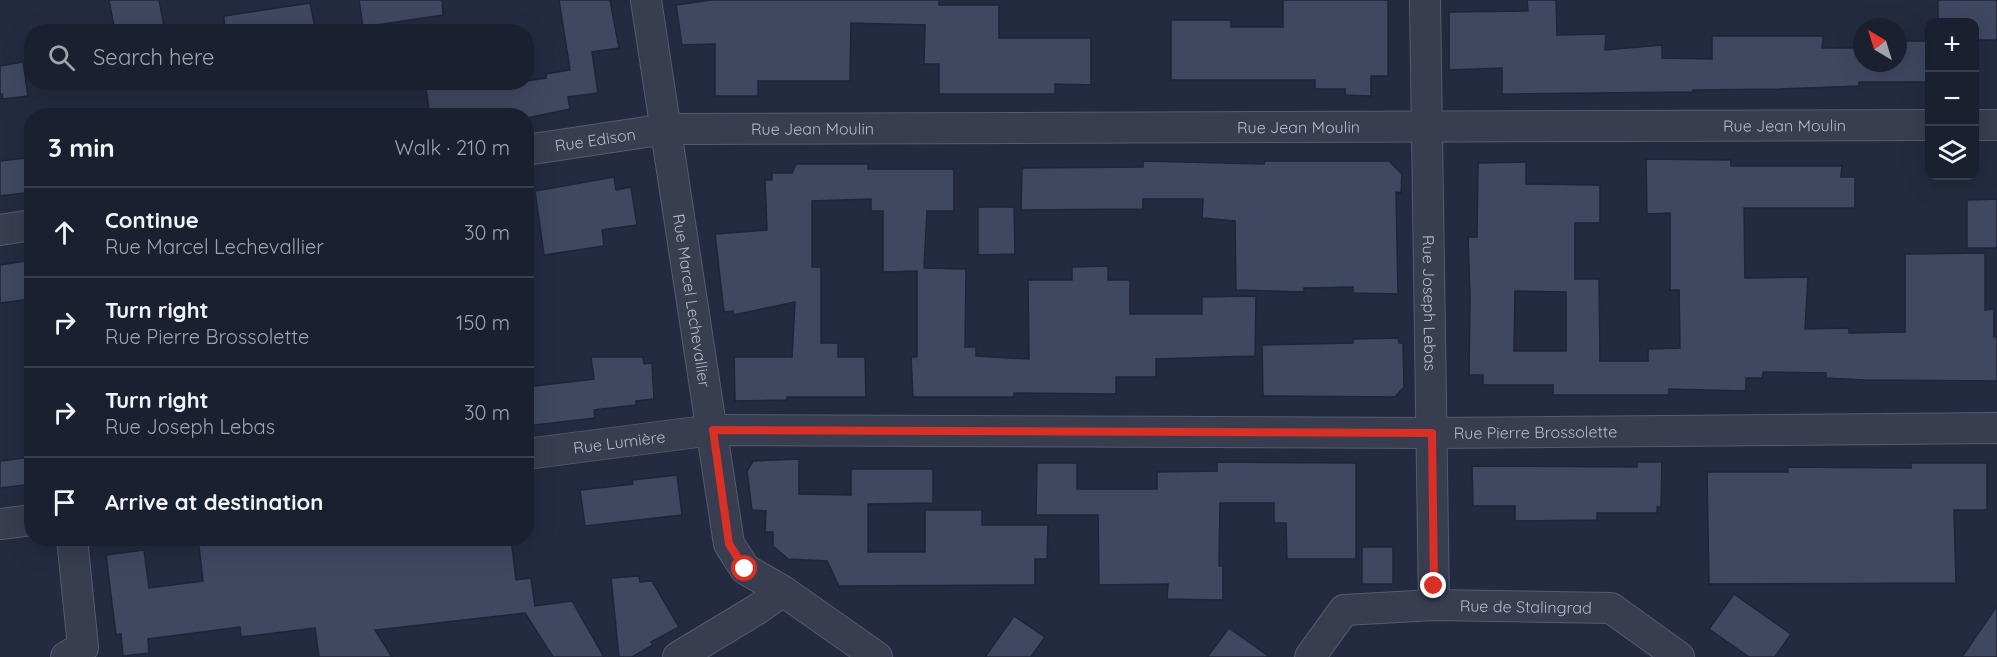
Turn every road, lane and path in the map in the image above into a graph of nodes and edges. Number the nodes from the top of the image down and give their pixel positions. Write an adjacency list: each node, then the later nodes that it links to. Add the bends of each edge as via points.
1 (646, 0): 7 (street, Rue Marcel Lechevallier)
2 (1425, 0): 6 (street, Rue Joseph Lebas)
3 (1925, 125): 6 (street, Rue Jean Moulin)
4 (1979, 125): 5 (street)
5 (1997, 125)
6 (1428, 127): 7 (street, Rue Jean Moulin); 13 (street, Rue Joseph Lebas)
7 (666, 129): 8 (street, Rue Edison); 12 (street, Rue Marcel Lechevallier)
8 (534, 149)
9 (24, 226): 10 (street)
10 (0, 230)
11 (1997, 428): 13 (street, Rue Pierre Brossolette)
12 (713, 430): 13 (street, Rue Pierre Brossolette); 14 (street, Rue Lumière); 18 (street, Rue Marcel Lechevallier, via 729,544 745,569)
13 (1432, 433): 19 (street, Rue Joseph Lebas)
14 (534, 453)
15 (24, 521): 16 (street)
16 (0, 524)
17 (73, 546): 20 (street, via 83,646)
18 (777, 587): 21 (street, via 750,614); 22 (street, Rue Marcel Lechevallier)
19 (1434, 605): 23 (street, Rue de Stalingrad, via 1344,610); 24 (street, Rue de Stalingrad, via 1611,608)
20 (66, 657)
21 (678, 657)
22 (877, 657)
23 (1310, 657)
24 (1679, 657)

